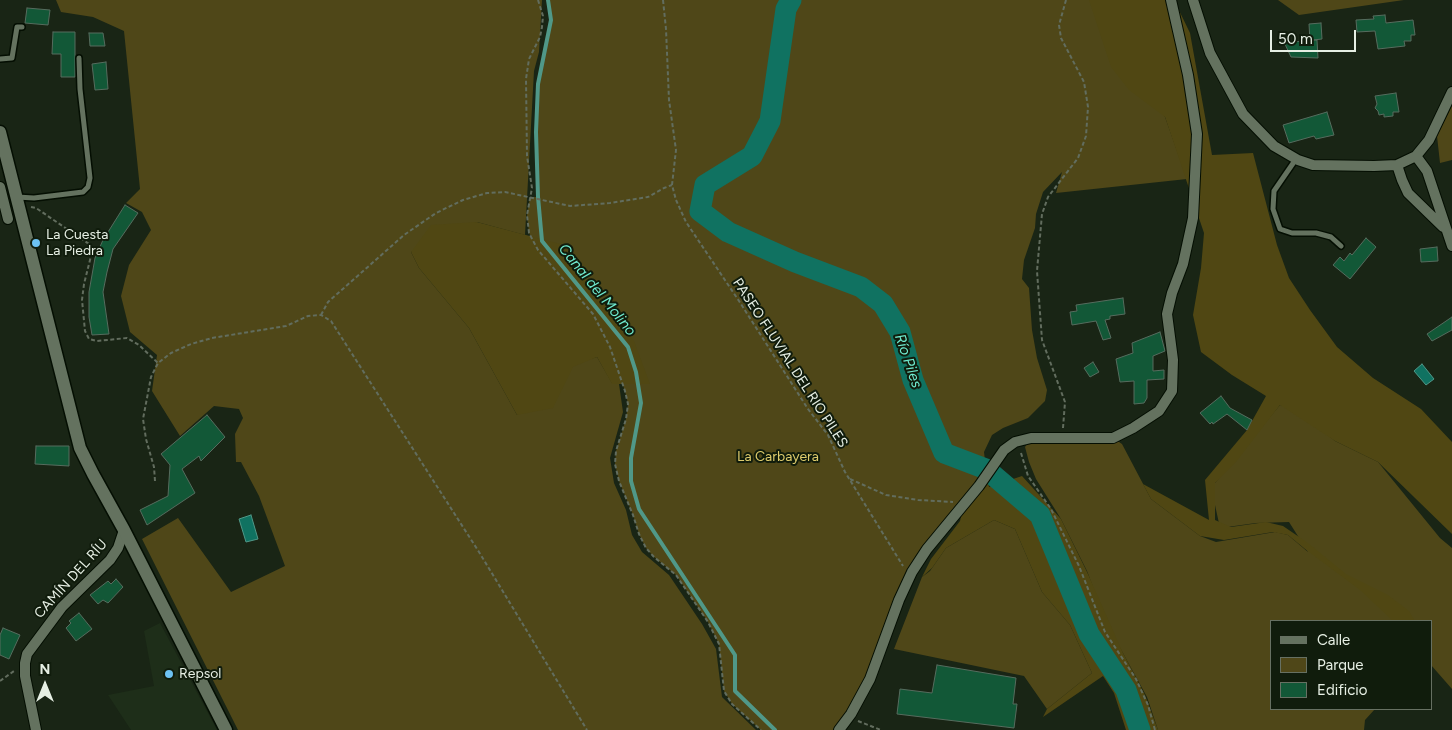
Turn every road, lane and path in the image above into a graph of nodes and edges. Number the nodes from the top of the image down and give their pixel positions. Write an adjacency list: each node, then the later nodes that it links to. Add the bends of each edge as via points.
1 (538, 0): 16 (path, via 543,16 542,27 529,59 526,79)
2 (663, 0): 14 (path, PASEO FLUVIAL DEL RIO PILES, via 669,100 676,150)
3 (1066, 0): 23 (path, via 1059,25 1061,38 1084,82 1088,107 1086,136 1078,158 1048,197 1042,214 1038,271 1042,340 1066,402)
4 (1171, 0): 23 (street, via 1197,134 1193,218 1167,314 1173,360 1172,391 1159,411 1113,438)
5 (1192, 0): 12 (street, via 1210,53 1243,114 1274,146)
6 (22, 27): 8 (lane, via 16,27 12,58)
7 (79, 58): 17 (lane, via 90,178 88,187 83,192 34,198)
8 (0, 59)
9 (1452, 92): 11 (street, via 1429,140)
10 (0, 132): 17 (street)
11 (1416, 156): 13 (street); 18 (street, via 1427,171)
12 (1296, 159): 13 (street, via 1313,165); 19 (lane, via 1274,191 1273,208 1280,229 1331,237)
13 (1397, 165): 18 (street, via 1408,193)
14 (672, 185): 16 (path, via 648,197 610,203 570,206); 25 (path, PASEO FLUVIAL DEL RIO PILES, via 686,222 828,435)
15 (0, 187): 17 (street)
16 (530, 197): 21 (path, via 505,192 486,193 436,213 404,235 328,302); 36 (path, via 529,233 538,250 593,314 610,347 625,391 628,404 626,419 615,464 639,534 654,557 676,575 708,622 719,644 724,691 732,704)
17 (12, 211): 22 (path, via 36,208 89,244 92,252 82,300 88,339 127,338); 28 (street, via 80,448)
18 (1445, 229): 20 (street)
19 (1341, 246)
20 (1452, 246)
21 (321, 315): 22 (path, via 308,316 286,326 191,344); 35 (path, via 331,321 342,337 479,552)
22 (158, 363): 26 (path, via 143,419)
23 (1062, 438): 24 (street, via 1031,438)
24 (1015, 442): 27 (street, via 1004,450); 39 (path, via 1028,476 1051,509 1079,566 1105,632 1144,696)
25 (850, 479): 27 (path, via 886,495); 29 (path, PASEO FLUVIAL DEL RIO PILES, via 904,567)
26 (155, 480)
27 (965, 503): 29 (street)
28 (124, 530): 30 (street, CAMÍN DEL RÍU, via 110,560 62,607 32,646); 34 (street)
29 (912, 572): 32 (street, via 898,600 870,680)
30 (25, 663): 31 (path); 33 (street)
31 (0, 681)
32 (848, 717): 37 (street); 38 (path)
33 (36, 730)
34 (226, 730)
35 (587, 730)
36 (761, 730)
37 (839, 730)
38 (881, 730)
39 (1155, 730)

